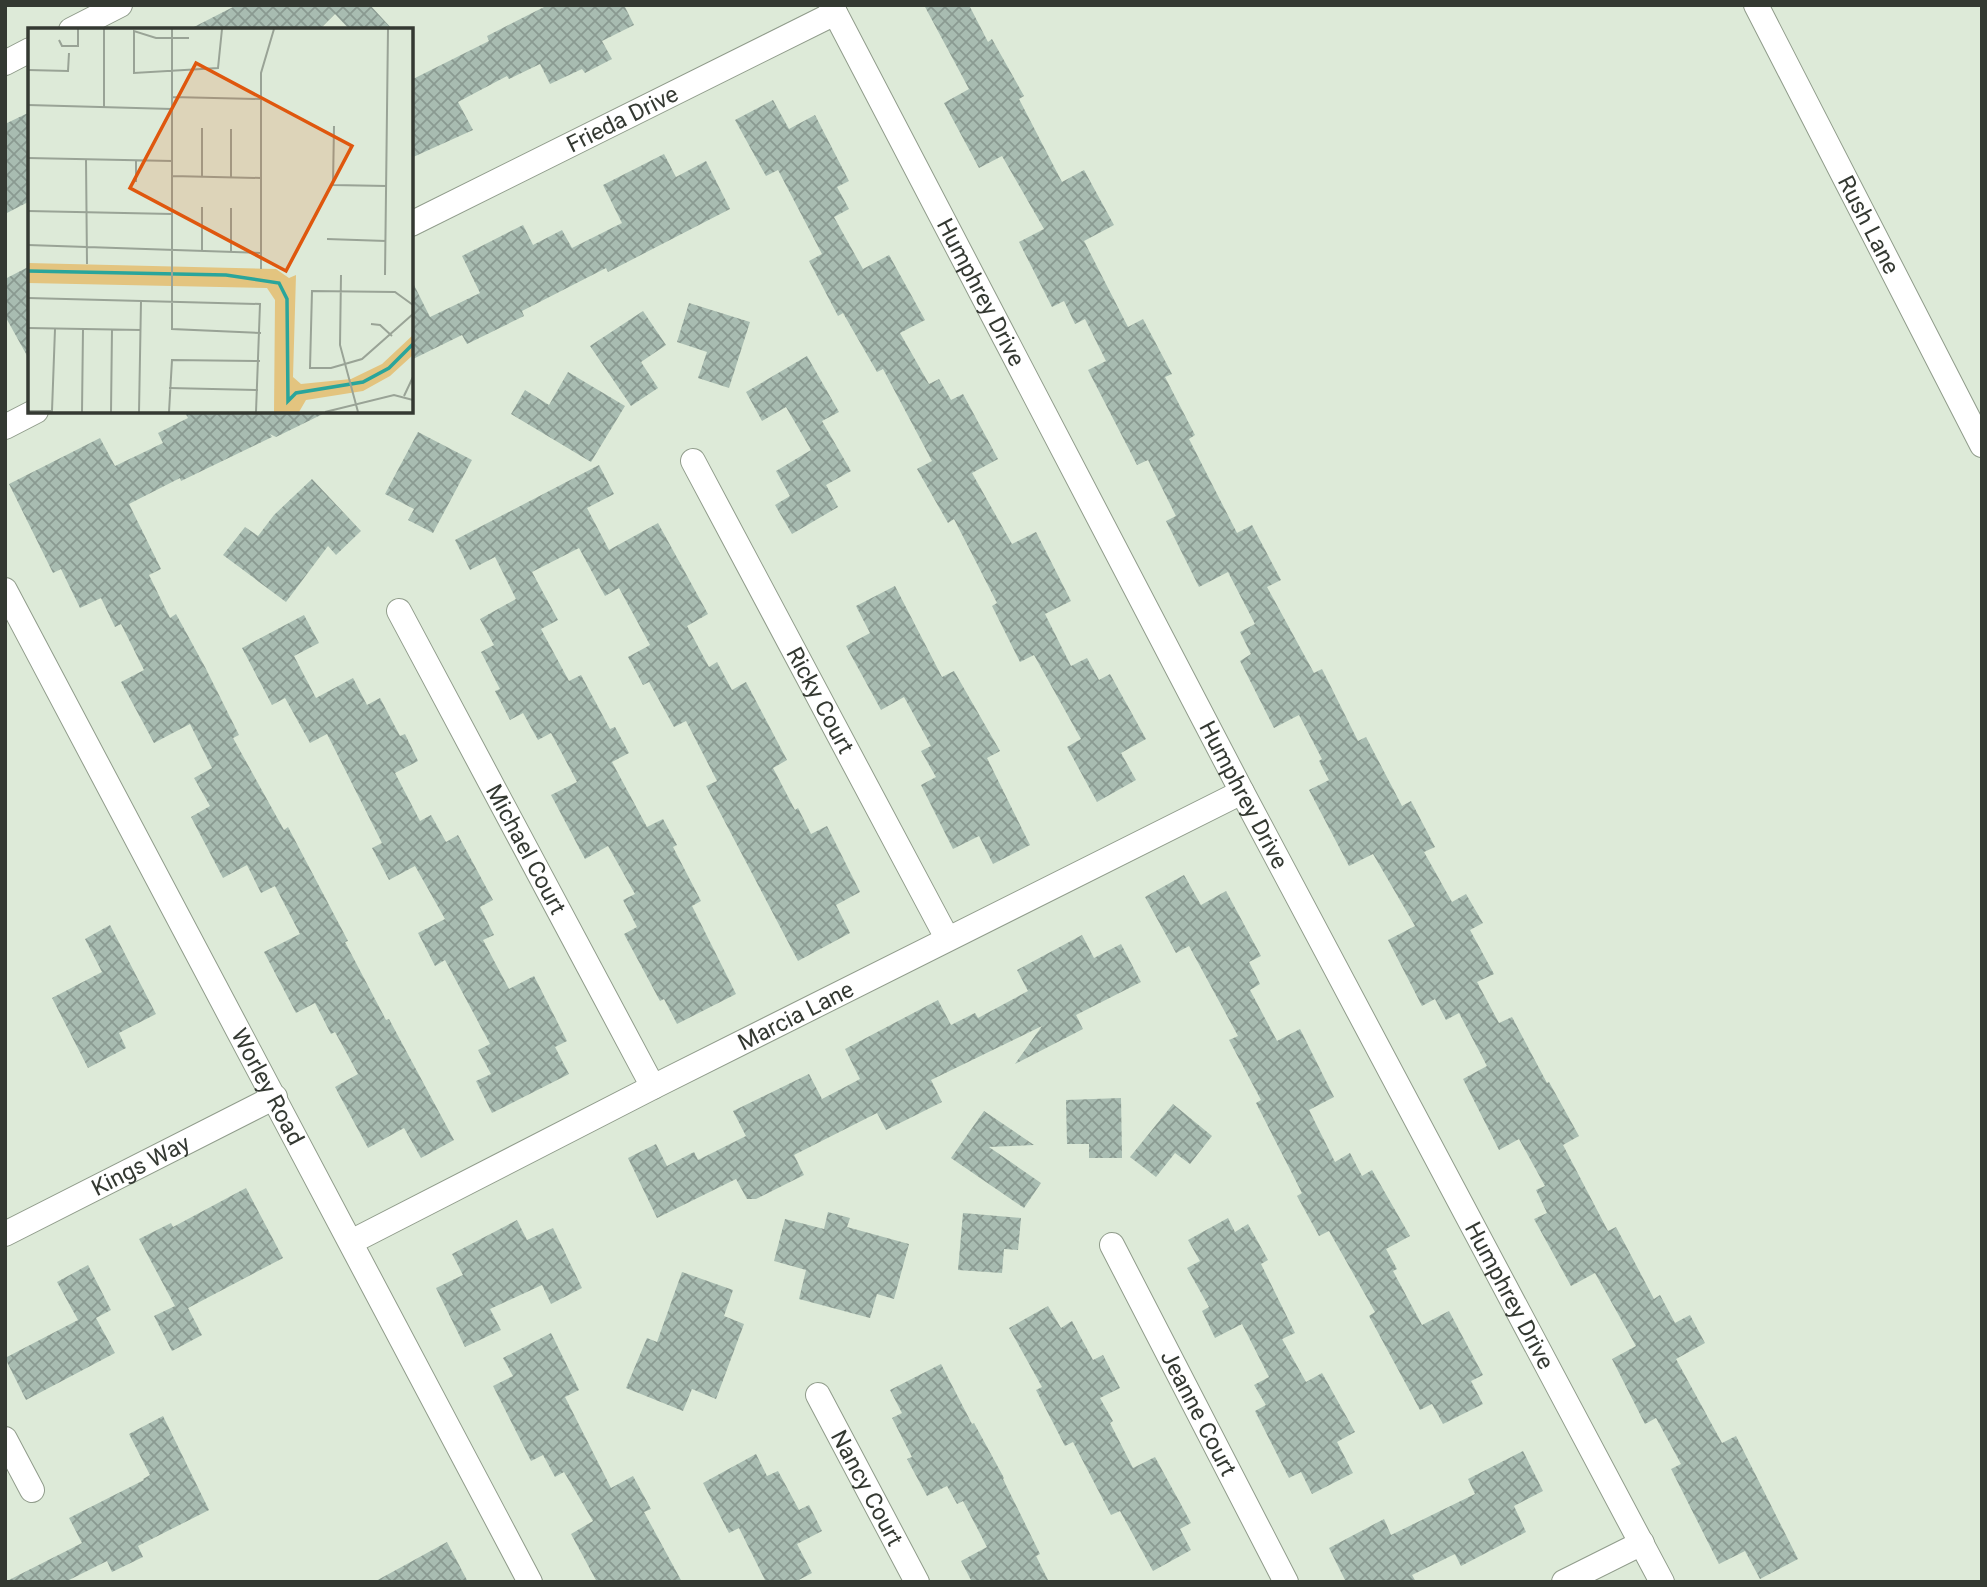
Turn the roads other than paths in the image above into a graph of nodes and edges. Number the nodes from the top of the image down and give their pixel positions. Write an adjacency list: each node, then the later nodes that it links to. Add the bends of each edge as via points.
1 (120, 5): 4 (street)
2 (1756, 5): 10 (street, Rush Lane)
3 (833, 9): 7 (street, Frieda Drive); 14 (street, Humphrey Drive)
4 (75, 28)
5 (28, 51): 6 (street)
6 (5, 63)
7 (413, 224)
8 (32, 413): 9 (street)
9 (5, 427)
10 (1982, 445)
11 (693, 461): 15 (street, Ricky Court)
12 (5, 590): 17 (street, Worley Road)
13 (399, 611): 16 (street, Michael Court)
14 (1242, 792): 15 (street, Marcia Lane); 24 (street, Humphrey Drive)
15 (947, 938): 16 (street, Marcia Lane)
16 (653, 1087): 19 (street, Marcia Lane)
17 (275, 1097): 18 (street, Kings Way); 19 (street, Worley Road)
18 (5, 1234)
19 (351, 1242): 25 (street, Worley Road)
20 (1112, 1245): 27 (street, Jeanne Court)
21 (818, 1395): 26 (street, Nancy Court)
22 (5, 1439): 23 (street)
23 (32, 1490)
24 (1642, 1543): 28 (street); 29 (street, Humphrey Drive)
25 (530, 1582)
26 (917, 1582)
27 (1286, 1582)
28 (1564, 1582)
29 (1662, 1582)

